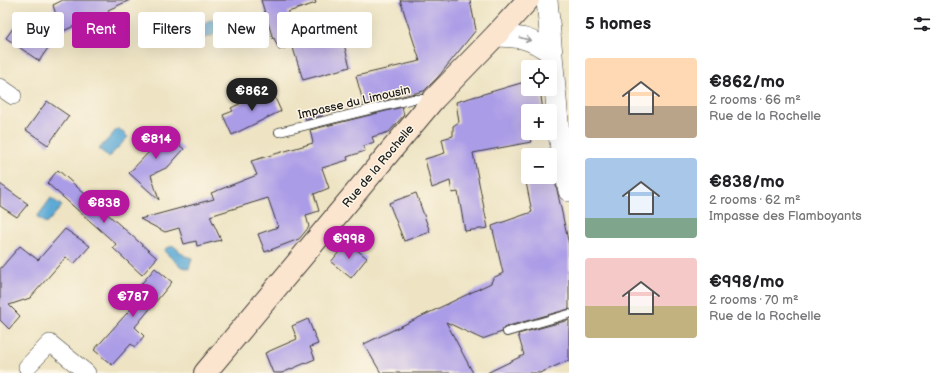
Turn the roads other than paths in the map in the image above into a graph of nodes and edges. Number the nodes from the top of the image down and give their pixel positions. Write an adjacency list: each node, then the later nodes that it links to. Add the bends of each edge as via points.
1 (528, 0): 3 (main road, Rue de la Rochelle)
2 (547, 0): 4 (street)
3 (495, 36): 4 (street, one-way to 4, via 522,38 538,44); 5 (main road, Rue de la Rochelle)
4 (551, 53): 7 (street, via 560,143)
5 (434, 99): 6 (lane, Impasse du Limousin, via 413,99); 12 (main road, Rue de la Rochelle)
6 (279, 132)
7 (569, 191)
8 (569, 314): 9 (lane)
9 (508, 332)
10 (27, 367): 11 (street, via 50,342)
11 (87, 373)
12 (205, 373)

